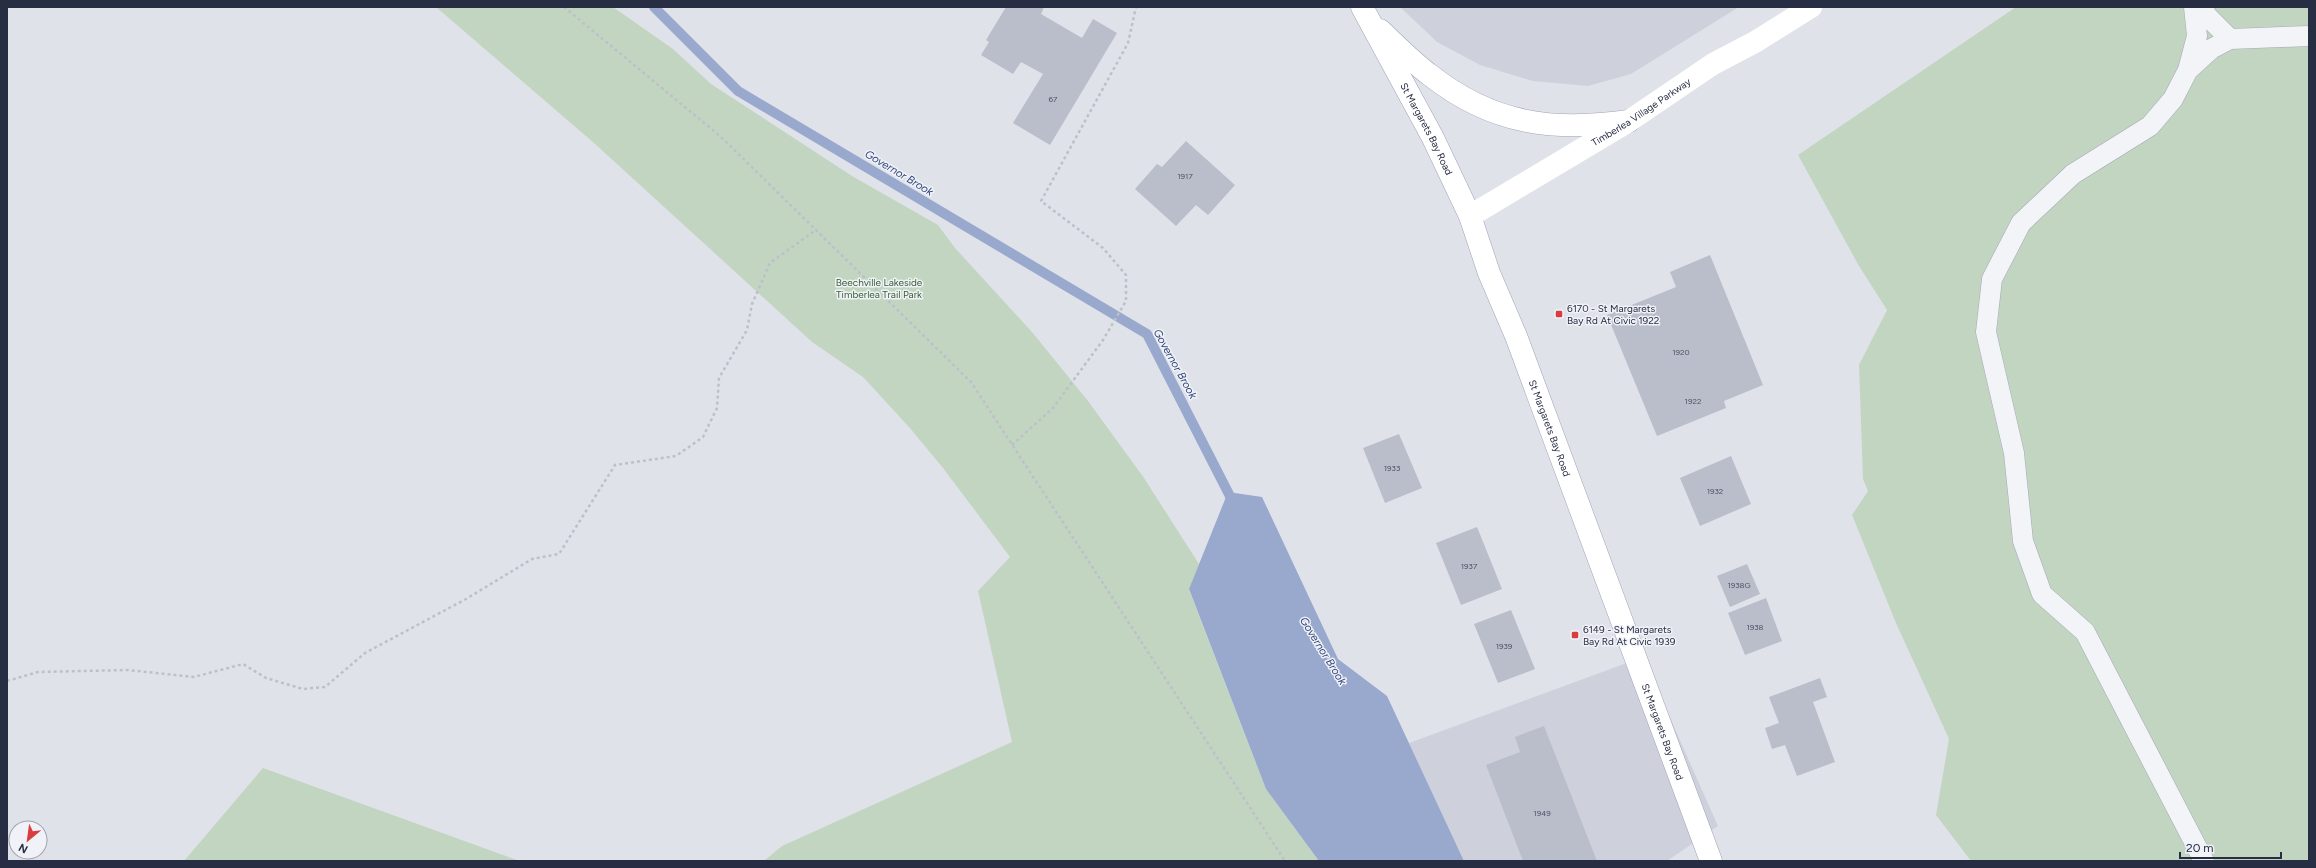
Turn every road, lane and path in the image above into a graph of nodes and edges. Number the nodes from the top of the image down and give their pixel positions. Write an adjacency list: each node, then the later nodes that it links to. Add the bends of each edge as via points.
1 (564, 7): 12 (path, via 720,136)
2 (1136, 7): 13 (path, via 1128,43 1041,200 1103,248 1126,275 1126,301 1103,340 1053,408)
3 (1811, 7): 10 (main road, Timberlea Village Parkway, via 1755,42 1713,64)
4 (2194, 7): 9 (lane, via 2197,36)
5 (2203, 7): 8 (lane, via 2206,15)
6 (1366, 14): 10 (main road, via 1429,75 1458,95 1490,111 1524,121 1559,126 1594,126); 11 (main road, St Margarets Bay Road, via 1433,138)
7 (2309, 36): 8 (lane)
8 (2230, 39): 9 (lane, via 2211,49)
9 (2188, 70): 17 (lane, via 2173,98 2150,126 2073,174 2021,223 1992,279 1986,332 2014,453 2023,541 2042,594 2085,632)
10 (1629, 121): 11 (main road, Timberlea Village Parkway)
11 (1470, 216): 16 (main road, St Margarets Bay Road)
12 (816, 230): 13 (path, via 970,382); 14 (path, via 770,263 752,304 747,330 719,378 717,408 703,437 676,456 615,465 559,554 532,559 466,599 365,653 326,688 303,689 266,678 243,664 194,677 128,670 38,672)
13 (1012, 445): 15 (path)
14 (7, 680)
15 (1284, 861)
16 (1711, 861)
17 (2204, 861)

